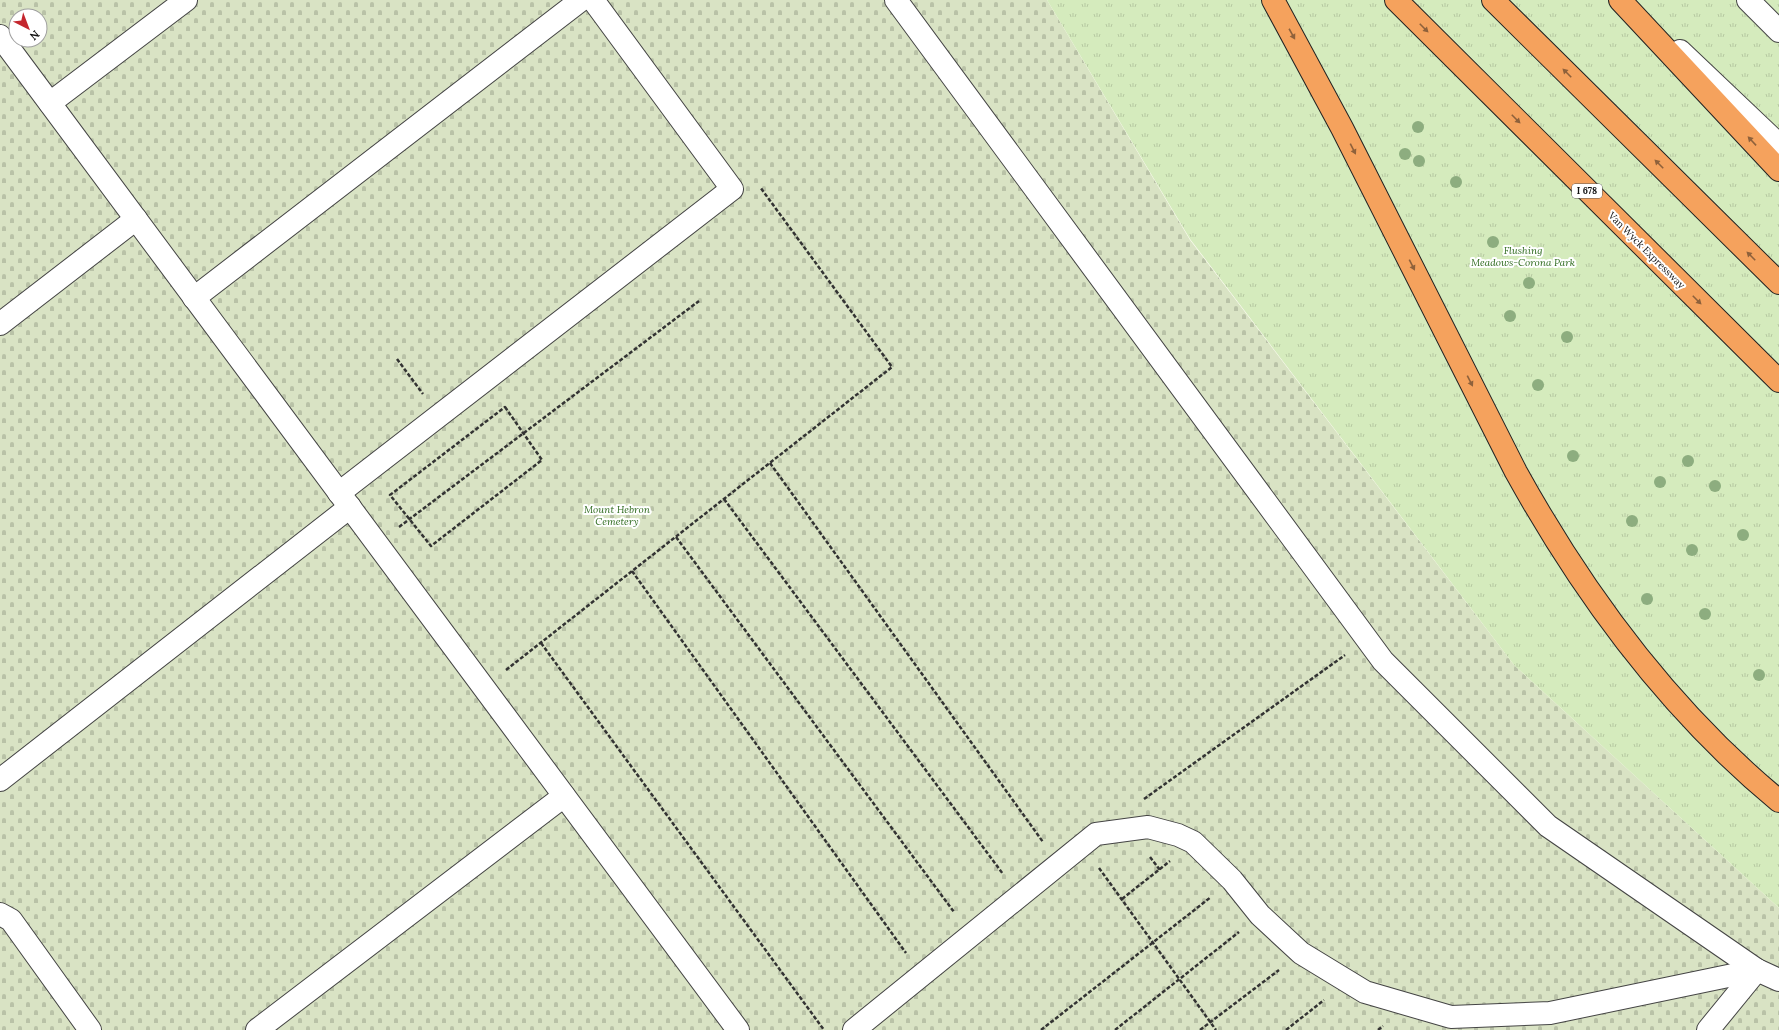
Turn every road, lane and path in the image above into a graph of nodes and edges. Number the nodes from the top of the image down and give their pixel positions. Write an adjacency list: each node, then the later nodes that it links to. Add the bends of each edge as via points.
1 (186, 0): 13 (street)
2 (582, 0): 19 (street)
3 (593, 0): 16 (street)
4 (896, 0): 33 (street)
5 (1273, 0): 39 (highway, one-way to 39, via 1342,128 1516,472 1569,563 1662,686 1732,759)
6 (1396, 0): 23 (highway, Van Wyck Expressway / I 678, one-way to 23)
7 (1493, 0): 18 (highway, one-way to 7)
8 (1620, 0): 15 (highway, one-way to 8)
9 (1627, 0): 14 (street)
10 (1748, 0): 11 (street)
11 (1779, 31)
12 (0, 36): 13 (street)
13 (50, 103): 17 (street)
14 (1779, 145)
15 (1779, 170)
16 (732, 189): 24 (street); 26 (path, via 749,173 892,367)
17 (136, 219): 19 (street); 21 (street)
18 (1779, 283)
19 (194, 298): 28 (street)
20 (699, 301): 25 (path)
21 (0, 324)
22 (397, 359): 24 (path)
23 (1779, 381)
24 (439, 416): 28 (street)
25 (524, 434): 29 (path); 29 (path, via 542,460 431,546); 29 (path, via 505,407 390,495)
26 (770, 463): 27 (path); 42 (path)
27 (724, 499): 30 (path); 44 (path)
28 (345, 500): 31 (street); 36 (street)
29 (410, 520): 31 (path)
30 (676, 537): 32 (path); 48 (path)
31 (377, 544): 35 (street)
32 (632, 571): 34 (path); 52 (path)
33 (1367, 639): 38 (path); 51 (street, via 1383,661 1548,826)
34 (541, 643): 35 (path); 60 (path)
35 (484, 688): 37 (street)
36 (0, 780)
37 (564, 796): 58 (street); 59 (street)
38 (1141, 801)
39 (1779, 801)
40 (1193, 842): 41 (street, via 1148,827 1096,834); 43 (street); 45 (path)
41 (1082, 845): 42 (street); 45 (path)
42 (1059, 864): 44 (street)
43 (1232, 880): 47 (street); 49 (path)
44 (1019, 896): 48 (street)
45 (1122, 899): 49 (path)
46 (0, 914): 57 (street, via 11,920)
47 (1260, 915): 50 (street); 53 (path)
48 (971, 935): 52 (street)
49 (1153, 943): 53 (path); 62 (path)
50 (1301, 953): 55 (street); 56 (path)
51 (1757, 970): 54 (street); 55 (street, via 1550,1013 1450,1017 1365,992); 67 (street)
52 (922, 975): 61 (street)
53 (1179, 979): 56 (path); 63 (path)
54 (1779, 980)
55 (1348, 982): 66 (path)
56 (1211, 1022): 64 (path); 65 (path)
57 (90, 1030)
58 (257, 1030)
59 (738, 1030)
60 (824, 1030)
61 (854, 1030)
62 (1041, 1030)
63 (1115, 1030)
64 (1200, 1030)
65 (1216, 1030)
66 (1286, 1030)
67 (1708, 1030)

